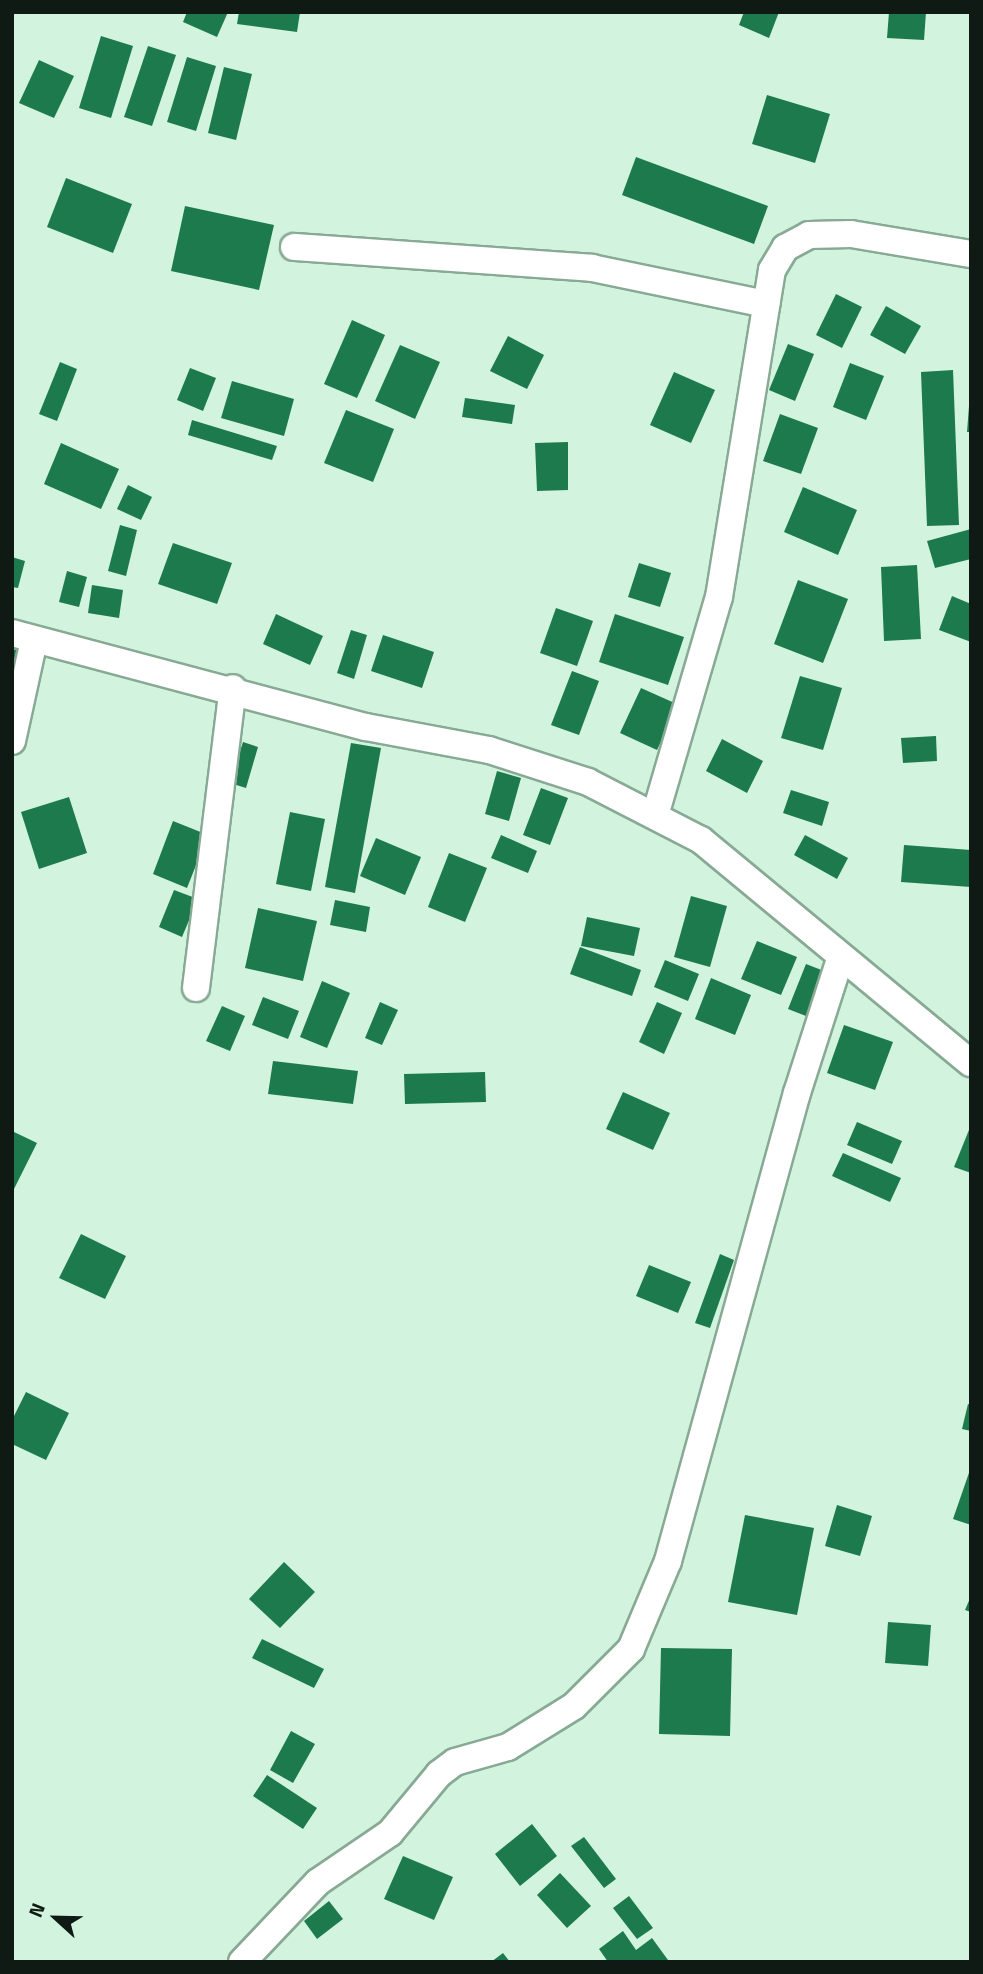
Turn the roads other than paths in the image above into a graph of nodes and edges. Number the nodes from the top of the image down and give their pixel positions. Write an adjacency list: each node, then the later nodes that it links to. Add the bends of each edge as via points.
1 (293, 247): 3 (street, via 592,268)
2 (971, 254): 3 (street, via 851,234 809,235 779,259)
3 (766, 304): 7 (street, via 719,597)
4 (23, 637): 5 (street); 6 (street)
5 (233, 688): 7 (street, via 366,727 489,750); 9 (street)
6 (12, 741)
7 (656, 812): 8 (street, via 749,878)
8 (840, 959): 10 (street); 11 (street, via 797,1093 668,1561 631,1650 574,1706 508,1747 455,1762 439,1774 390,1833 318,1882)
9 (196, 988)
10 (971, 1063)
11 (242, 1962)

